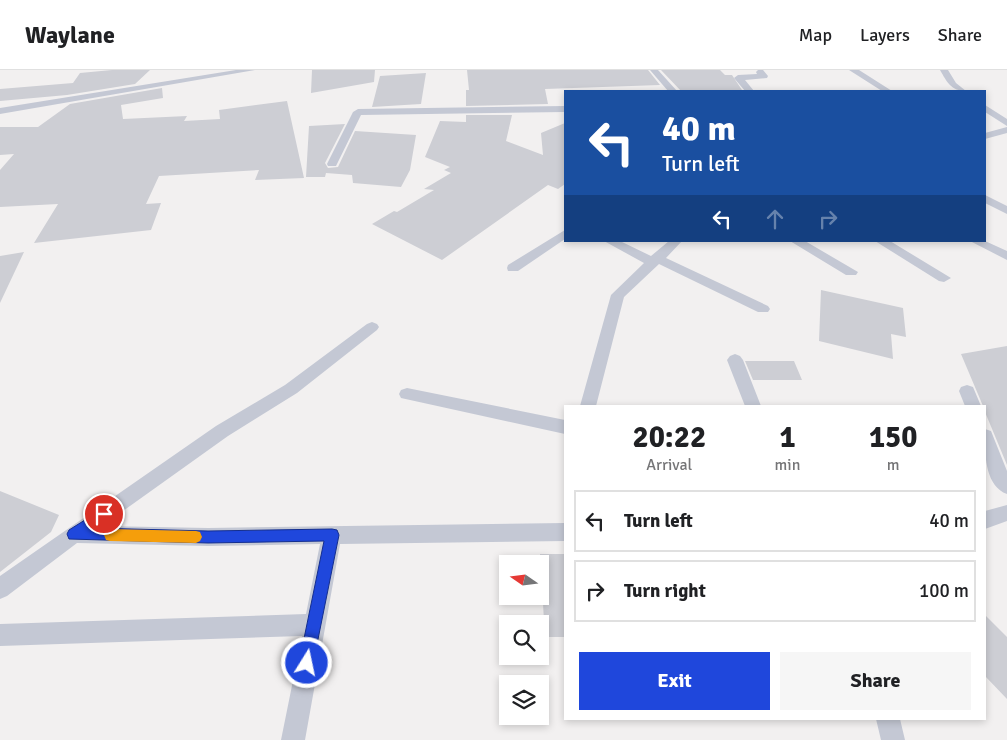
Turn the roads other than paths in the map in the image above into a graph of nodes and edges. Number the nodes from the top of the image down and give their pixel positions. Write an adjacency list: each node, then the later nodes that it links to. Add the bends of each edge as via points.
1 (251, 70): 6 (street)
2 (654, 70): 7 (street)
3 (853, 70): 9 (street)
4 (944, 70): 10 (street, via 953,85)
5 (760, 72): 8 (street, via 764,76 738,78)
6 (210, 74): 13 (street)
7 (672, 90)
8 (749, 90)
9 (886, 90)
10 (960, 90)
11 (986, 109): 14 (street)
12 (564, 110): 17 (street, via 358,112)
13 (0, 111)
14 (1007, 124)
15 (1007, 130): 16 (street)
16 (986, 136)
17 (332, 164)
18 (986, 199): 19 (street)
19 (1007, 211)
20 (564, 235): 28 (street)
21 (612, 242): 27 (street)
22 (675, 242): 27 (street)
23 (798, 242): 29 (street)
24 (883, 242): 30 (street)
25 (978, 242): 26 (street)
26 (1007, 256)
27 (654, 260): 31 (street); 36 (street, via 618,295)
28 (513, 268)
29 (851, 272)
30 (944, 278)
31 (763, 309)
32 (372, 327): 45 (street, via 291,389 222,430)
33 (735, 360): 37 (street)
34 (967, 391): 38 (street)
35 (406, 394): 39 (street)
36 (588, 405)
37 (753, 405)
38 (973, 405)
39 (564, 427)
40 (986, 439): 41 (street)
41 (1007, 486)
42 (1007, 513): 43 (street)
43 (986, 520)
44 (564, 532): 46 (street)
45 (74, 534): 46 (street); 47 (street)
46 (332, 535): 48 (street)
47 (0, 589)
48 (314, 625): 49 (street); 51 (street)
49 (0, 635)
50 (888, 720): 52 (street)
51 (293, 740)
52 (893, 740)

